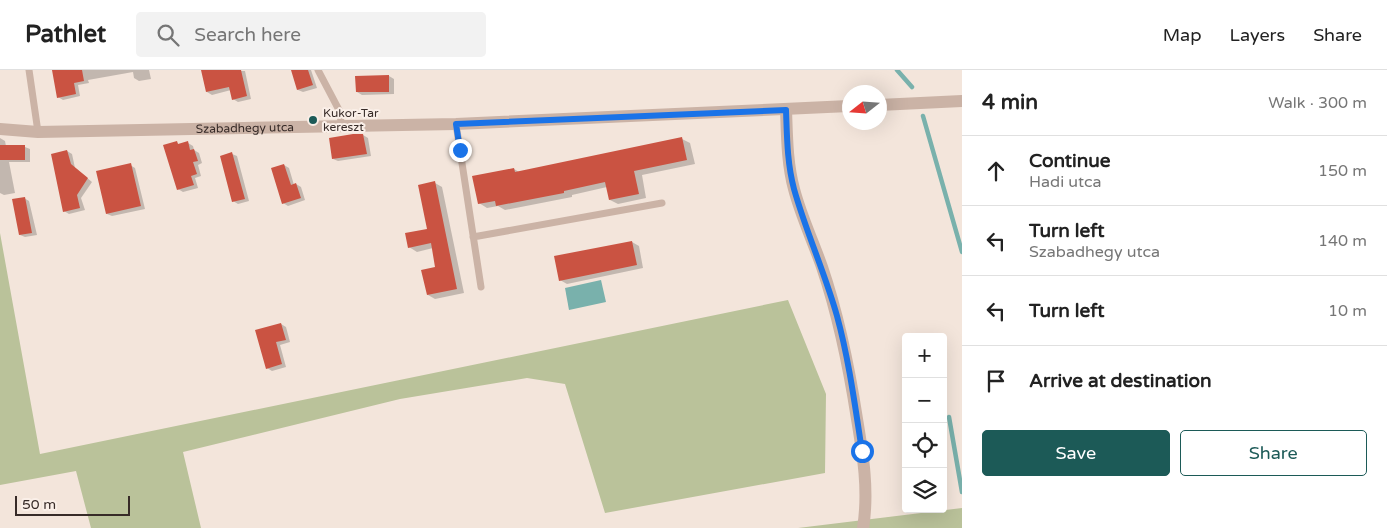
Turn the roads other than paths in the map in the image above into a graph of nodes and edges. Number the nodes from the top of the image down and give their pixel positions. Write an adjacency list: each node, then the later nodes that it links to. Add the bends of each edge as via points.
1 (29, 70): 10 (lane)
2 (318, 70): 8 (lane, via 339,110)
3 (962, 101): 4 (street)
4 (887, 105)
5 (842, 106): 6 (street, Szabadhegy utca)
6 (786, 110): 7 (street, Szabadhegy utca); 14 (street, via 788,160 794,187 837,316 850,372 866,489)
7 (456, 124): 8 (street, Szabadhegy utca); 12 (lane)
8 (342, 127): 10 (street, Szabadhegy utca)
9 (0, 129): 10 (street, Szabadhegy utca)
10 (38, 132)
11 (662, 203): 12 (lane)
12 (473, 237): 13 (lane)
13 (481, 287)
14 (863, 528)

